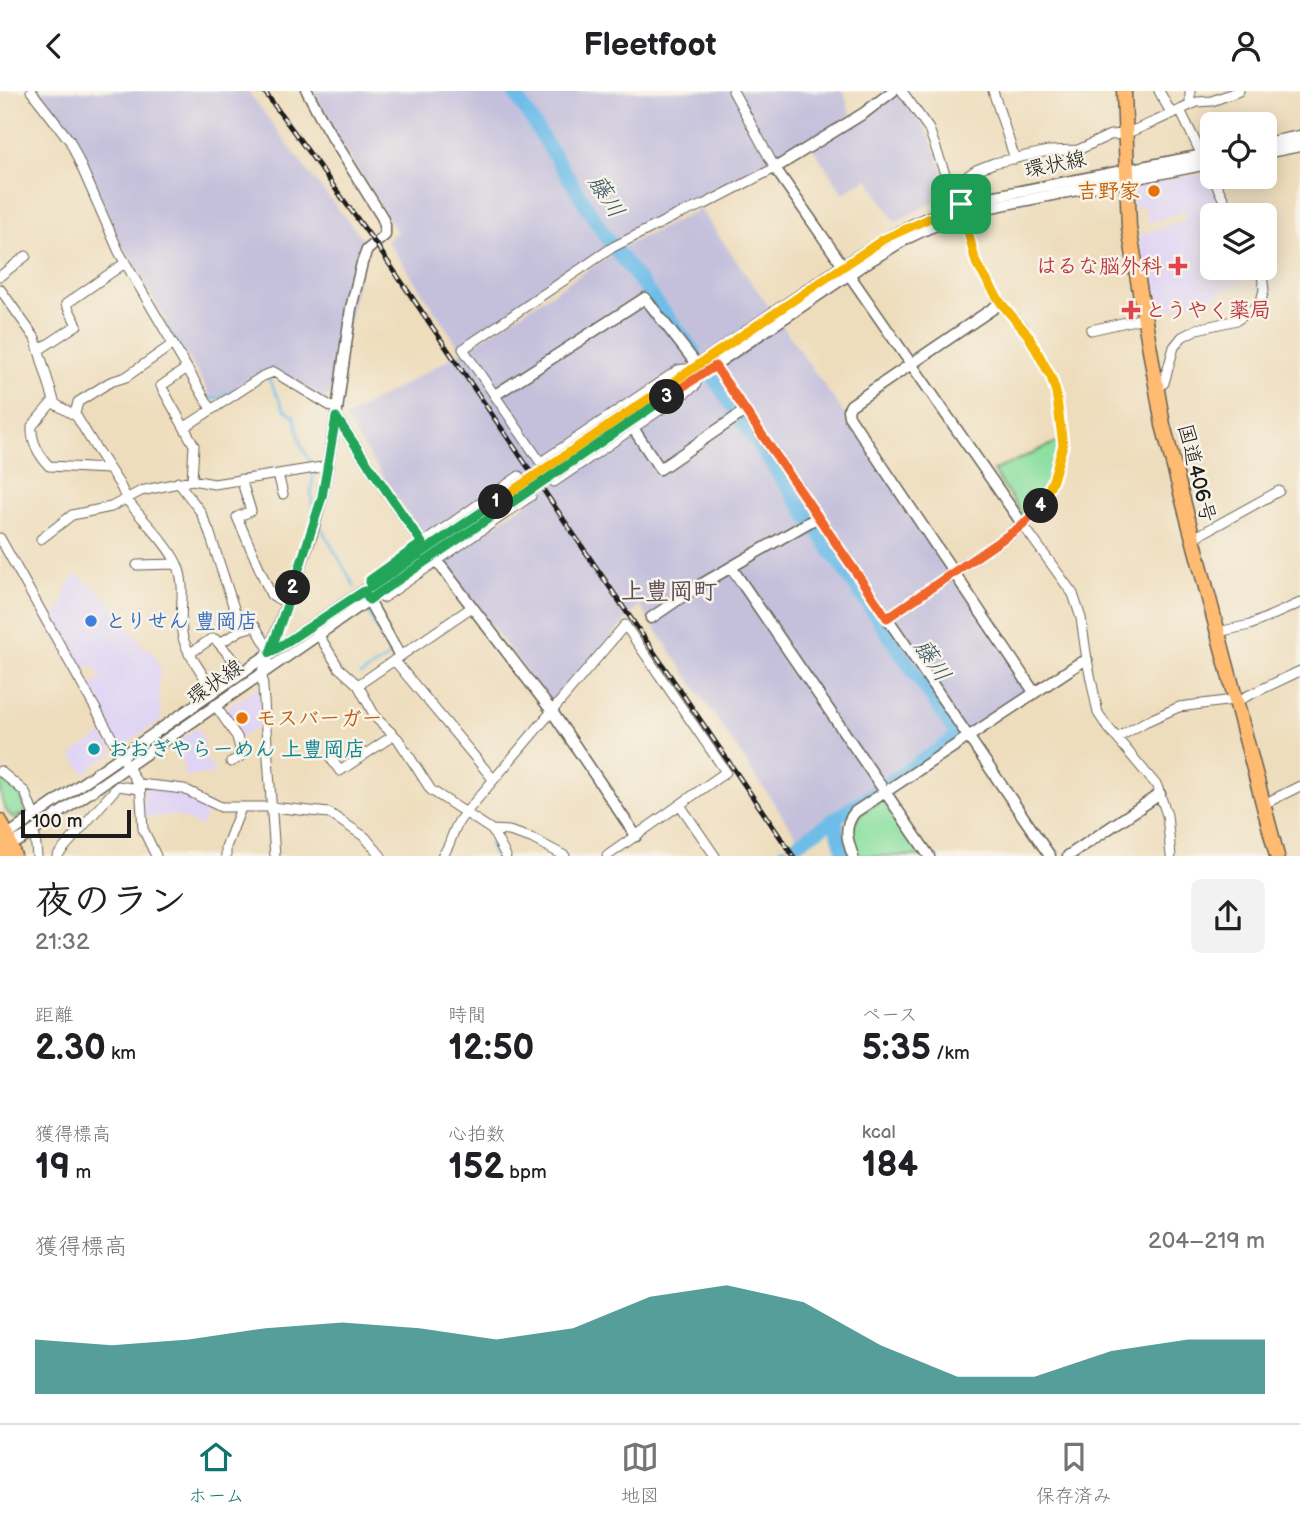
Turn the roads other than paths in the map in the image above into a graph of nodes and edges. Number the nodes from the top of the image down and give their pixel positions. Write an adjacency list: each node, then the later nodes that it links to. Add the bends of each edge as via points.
1 (31, 91): 26 (street, via 70,141)
2 (307, 91): 45 (street, via 385,225 383,239 367,250 362,263 351,307)
3 (733, 91): 21 (street)
4 (893, 91): 21 (street)
5 (902, 91): 23 (street, via 929,129)
6 (993, 91): 19 (street)
7 (1124, 91): 13 (highway, 国道406号)
8 (1159, 91): 12 (street)
9 (1189, 91): 11 (street)
10 (1240, 91): 11 (street)
11 (1190, 105): 12 (street)
12 (1175, 111): 13 (street); 18 (street)
13 (1125, 134): 19 (street, via 1110,135 1078,150); 22 (highway, 国道406号)
14 (1300, 136): 15 (street)
15 (1277, 144)
16 (1277, 145): 17 (street)
17 (1300, 146)
18 (1200, 147)
19 (1015, 159): 23 (street, via 976,170)
20 (1200, 161): 22 (street, 環状線)
21 (775, 167): 27 (street); 41 (street, via 613,247 464,349)
22 (1127, 175): 24 (street, 環状線); 32 (highway, 国道406号, via 1129,228)
23 (953, 186): 24 (street)
24 (963, 209): 27 (street, 環状線, via 884,239); 31 (street, via 976,263)
25 (26, 257): 28 (street)
26 (125, 263): 34 (street); 35 (street, via 66,304 77,325)
27 (846, 271): 36 (street, 環状線); 37 (street)
28 (0, 276)
29 (1263, 280): 40 (street, via 1260,304 1237,320 1182,337 1174,347 1164,383)
30 (0, 289): 35 (street)
31 (1001, 303): 37 (street); 60 (street, via 1023,327 1051,377 1063,445 1047,496)
32 (1144, 318): 33 (street); 40 (highway, 国道406号)
33 (1091, 330)
34 (173, 344): 38 (street); 46 (street, via 126,377 78,402)
35 (39, 350): 42 (street)
36 (712, 361): 39 (street, 環状線); 44 (street)
37 (911, 365): 60 (street); 69 (street, via 848,410)
38 (187, 368): 43 (street); 48 (street, via 161,386)
39 (697, 372): 41 (street, via 645,298); 47 (street, 環状線); 47 (street, via 695,386)
40 (1156, 388): 63 (highway, 国道406号)
41 (495, 395): 49 (street)
42 (54, 400): 46 (street); 51 (street, via 32,426 43,459 49,466)
43 (211, 409): 45 (street, via 274,372); 48 (street)
44 (745, 411): 47 (street, via 660,469); 59 (street)
45 (337, 414): 50 (street); 64 (street)
46 (76, 416): 51 (street)
47 (630, 417): 49 (street); 49 (street, via 554,482); 70 (street, 環状線, bridge)
48 (185, 427): 54 (street, via 194,445)
49 (541, 462)
50 (328, 466): 52 (street); 72 (street)
51 (107, 469): 58 (street)
52 (278, 474): 53 (street); 57 (street)
53 (241, 479): 54 (street, via 214,484); 72 (street, via 251,511 237,517 271,595)
54 (192, 480): 55 (street)
55 (178, 482): 58 (street); 77 (street, via 209,531)
56 (1279, 491): 63 (street)
57 (283, 494)
58 (126, 498): 62 (street, via 111,507 72,515); 66 (street)
59 (818, 516): 68 (street); 75 (street)
60 (1023, 525): 69 (street); 84 (street, via 1070,588 1081,618)
61 (0, 538): 98 (street)
62 (41, 539)
63 (1192, 539): 78 (highway, 国道406号)
64 (422, 543): 65 (street, via 519,476 531,496); 70 (street, via 370,580)
65 (437, 561): 70 (street, via 383,598); 73 (street)
66 (177, 564): 67 (street); 82 (street, via 184,586 181,619)
67 (136, 565)
68 (731, 567): 74 (street); 103 (street)
69 (955, 572): 75 (street); 89 (street)
70 (370, 593): 76 (street, 環状線); 79 (street, 環状線); 83 (street)
71 (1300, 603): 78 (street, via 1250,625)
72 (288, 604): 81 (street)
73 (471, 607): 83 (street); 92 (street)
74 (651, 618)
75 (887, 618): 94 (street)
76 (313, 625): 79 (street); 81 (street, 環状線)
77 (241, 630): 80 (street); 81 (street, via 255,626)
78 (1217, 632): 91 (highway, 国道406号)
79 (319, 635): 87 (street, 環状線); 88 (street, via 340,668)
80 (220, 643): 82 (street, via 211,639); 86 (street)
81 (271, 649): 86 (street, 環状線); 87 (street)
82 (189, 654): 90 (street, via 208,679)
83 (397, 658): 88 (street); 100 (street)
84 (1087, 660): 89 (street); 95 (street, via 1098,713)
85 (1300, 671): 91 (street)
86 (244, 672): 90 (street, 環状線)
87 (262, 673): 90 (street, 環状線); 107 (street)
88 (358, 685): 93 (street, via 376,718)
89 (1034, 692): 94 (street)
90 (214, 699): 97 (street, via 242,751 242,756); 98 (street, 環状線)
91 (1235, 699): 95 (street, via 1179,707); 106 (highway, 国道406号)
92 (551, 710): 100 (street); 105 (street, via 625,625 726,772); 114 (street)
93 (394, 735): 96 (street, via 340,771); 109 (street, via 431,790)
94 (968, 736): 103 (street); 129 (street)
95 (1117, 738): 104 (street)
96 (332, 760)
97 (231, 762)
98 (124, 763): 102 (street); 110 (street, 環状線); 113 (street, 環状線)
99 (0, 771): 110 (street, via 25,792)
100 (493, 779): 109 (street)
101 (1300, 786): 106 (street)
102 (139, 787): 108 (street, via 184,789 221,807); 117 (street, via 118,786); 118 (street, via 143,828)
103 (885, 791): 127 (street, via 849,818 846,833); 128 (street)
104 (1160, 794): 130 (street); 131 (street)
105 (680, 804): 114 (street); 126 (street)
106 (1264, 804): 132 (highway, 国道406号)
107 (272, 807): 108 (street); 120 (street); 121 (street, via 329,813 365,837)
108 (241, 808): 119 (street)
109 (465, 814): 112 (street); 122 (street, via 453,828)
110 (34, 818): 115 (street, 環状線)
111 (0, 821): 115 (highway)
112 (492, 830): 123 (street); 124 (street, via 531,838)
113 (32, 832): 115 (street, 環状線); 116 (street)
114 (636, 836): 125 (street)
115 (5, 847)
116 (37, 856)
117 (57, 856)
118 (156, 856)
119 (226, 856)
120 (275, 856)
121 (380, 856)
122 (442, 856)
123 (506, 856)
124 (565, 856)
125 (607, 856)
126 (715, 856)
127 (853, 856)
128 (929, 856)
129 (1050, 856)
130 (1068, 856)
131 (1171, 856)
132 (1277, 856)

